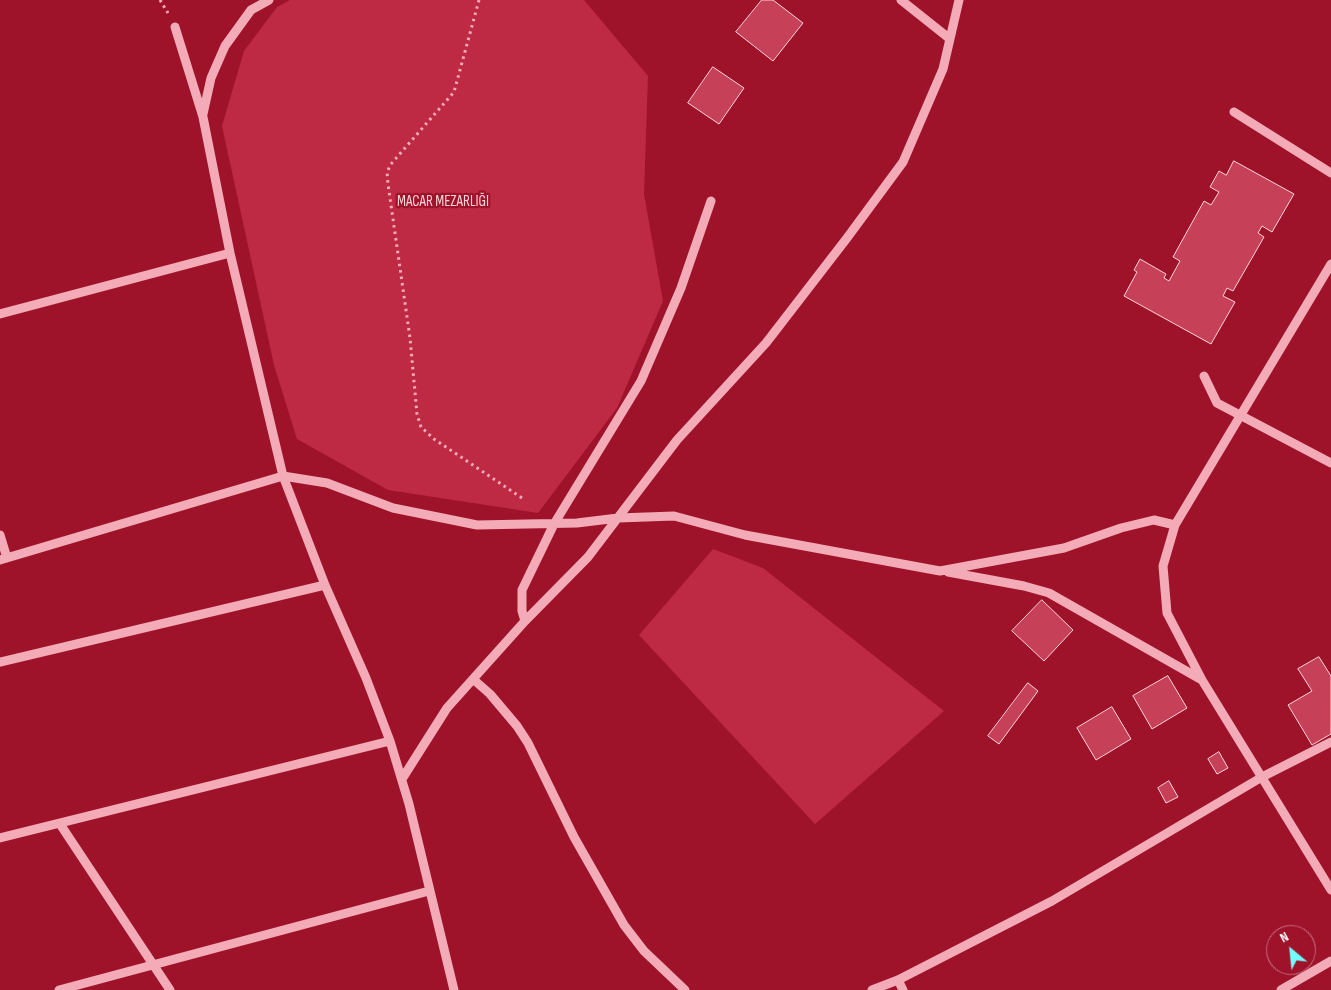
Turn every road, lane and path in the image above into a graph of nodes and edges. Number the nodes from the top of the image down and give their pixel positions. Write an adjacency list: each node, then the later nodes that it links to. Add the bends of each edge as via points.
1 (269, 0): 8 (street, via 251,10 225,46 211,78)
2 (479, 0): 18 (path, via 454,92 391,164 387,178 421,427)
3 (900, 0): 6 (street)
4 (959, 0): 6 (street)
5 (176, 27): 8 (street)
6 (950, 39): 19 (street, via 942,69 903,162 766,343 677,440)
7 (1234, 112): 9 (street)
8 (203, 117): 11 (street)
9 (1331, 173)
10 (711, 201): 20 (street, via 681,288 641,381)
11 (230, 253): 13 (street); 17 (street)
12 (1331, 264): 15 (street)
13 (0, 314)
14 (1204, 376): 15 (street, via 1217,403)
15 (1241, 414): 16 (street); 21 (street)
16 (1331, 463)
17 (283, 476): 20 (street, via 327,483 393,508 477,525); 23 (street); 25 (street)
18 (525, 500)
19 (618, 518): 20 (street); 24 (street, via 674,516 745,535); 26 (street, via 588,557)
20 (554, 524): 26 (street, via 522,590)
21 (1175, 525): 24 (street, via 1154,520 1064,548); 29 (street, via 1163,566 1167,612)
22 (0, 535): 23 (street)
23 (3, 559)
24 (940, 571): 29 (street, via 1049,593)
25 (325, 584): 27 (street); 30 (street)
26 (525, 621): 28 (street)
27 (0, 662)
28 (473, 679): 33 (street, via 447,708); 44 (street, via 490,694 528,743 574,837 624,925 644,951)
29 (1202, 680): 32 (street)
30 (390, 741): 33 (street); 34 (street)
31 (1331, 742): 32 (street)
32 (1262, 776): 36 (street); 40 (street, via 1052,901)
33 (402, 779): 37 (street)
34 (60, 824): 35 (street); 39 (street)
35 (0, 838)
36 (1331, 890)
37 (429, 891): 39 (street); 43 (street)
38 (1331, 961): 47 (street)
39 (152, 964): 41 (street); 42 (street)
40 (898, 980): 45 (street); 46 (street)
41 (59, 990)
42 (170, 990)
43 (454, 990)
44 (685, 990)
45 (872, 990)
46 (903, 990)
47 (1281, 990)

